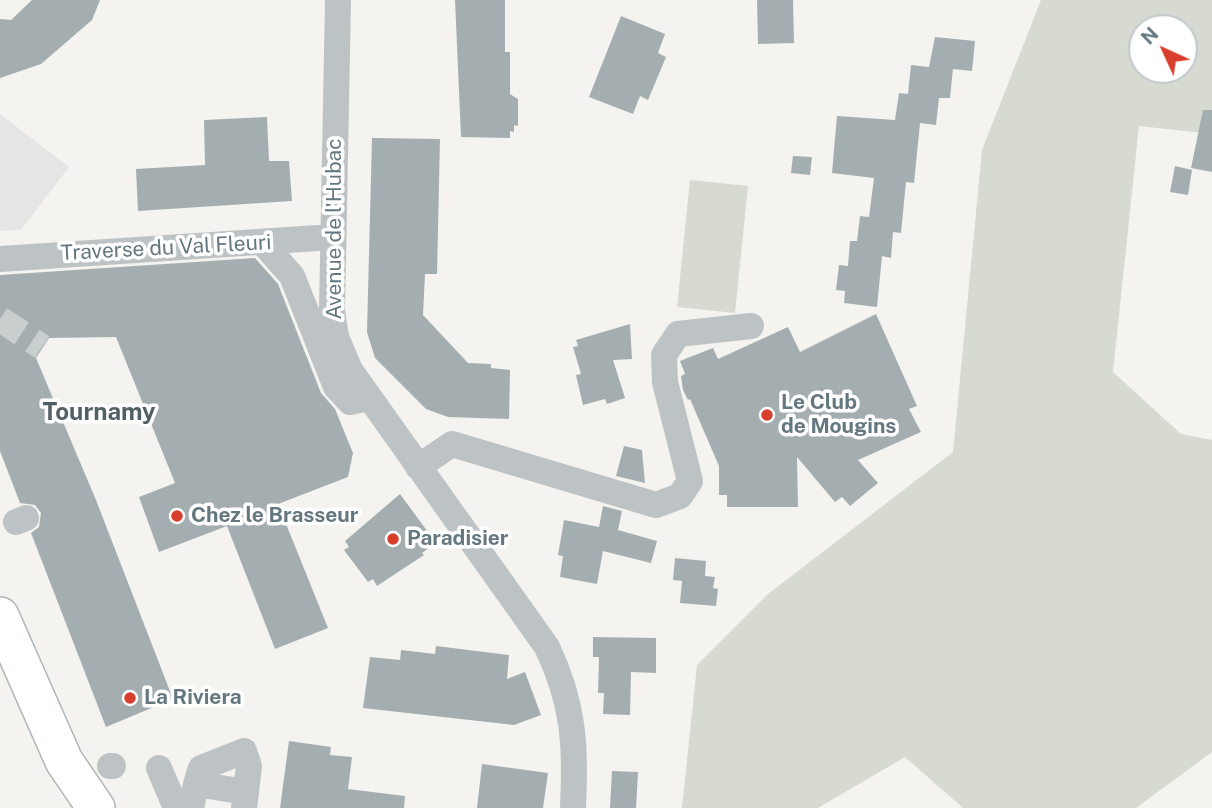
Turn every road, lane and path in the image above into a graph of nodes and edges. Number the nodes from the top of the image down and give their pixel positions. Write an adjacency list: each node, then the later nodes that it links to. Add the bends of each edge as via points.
1 (338, 0): 2 (street, Avenue de l'Hubac)
2 (333, 237): 3 (street, Traverse du Val Fleuri); 6 (street, Avenue de l'Hubac, via 335,337)
3 (262, 242): 4 (street, Traverse du Val Fleuri); 6 (street, via 292,276 336,387 350,402)
4 (0, 259)
5 (751, 326): 8 (street, via 678,334 664,355 665,383 690,481 680,496 656,505)
6 (370, 398): 7 (street, Avenue de l'Hubac)
7 (396, 435): 8 (street); 9 (street, Avenue de l'Hubac)
8 (452, 444): 9 (street)
9 (418, 467): 14 (street, Avenue de l'Hubac, via 547,647 563,681 572,714)
10 (0, 616): 13 (main road, via 64,761)
11 (159, 768): 12 (street, via 173,801 192,804)
12 (223, 791)
13 (96, 808)
14 (573, 808)

